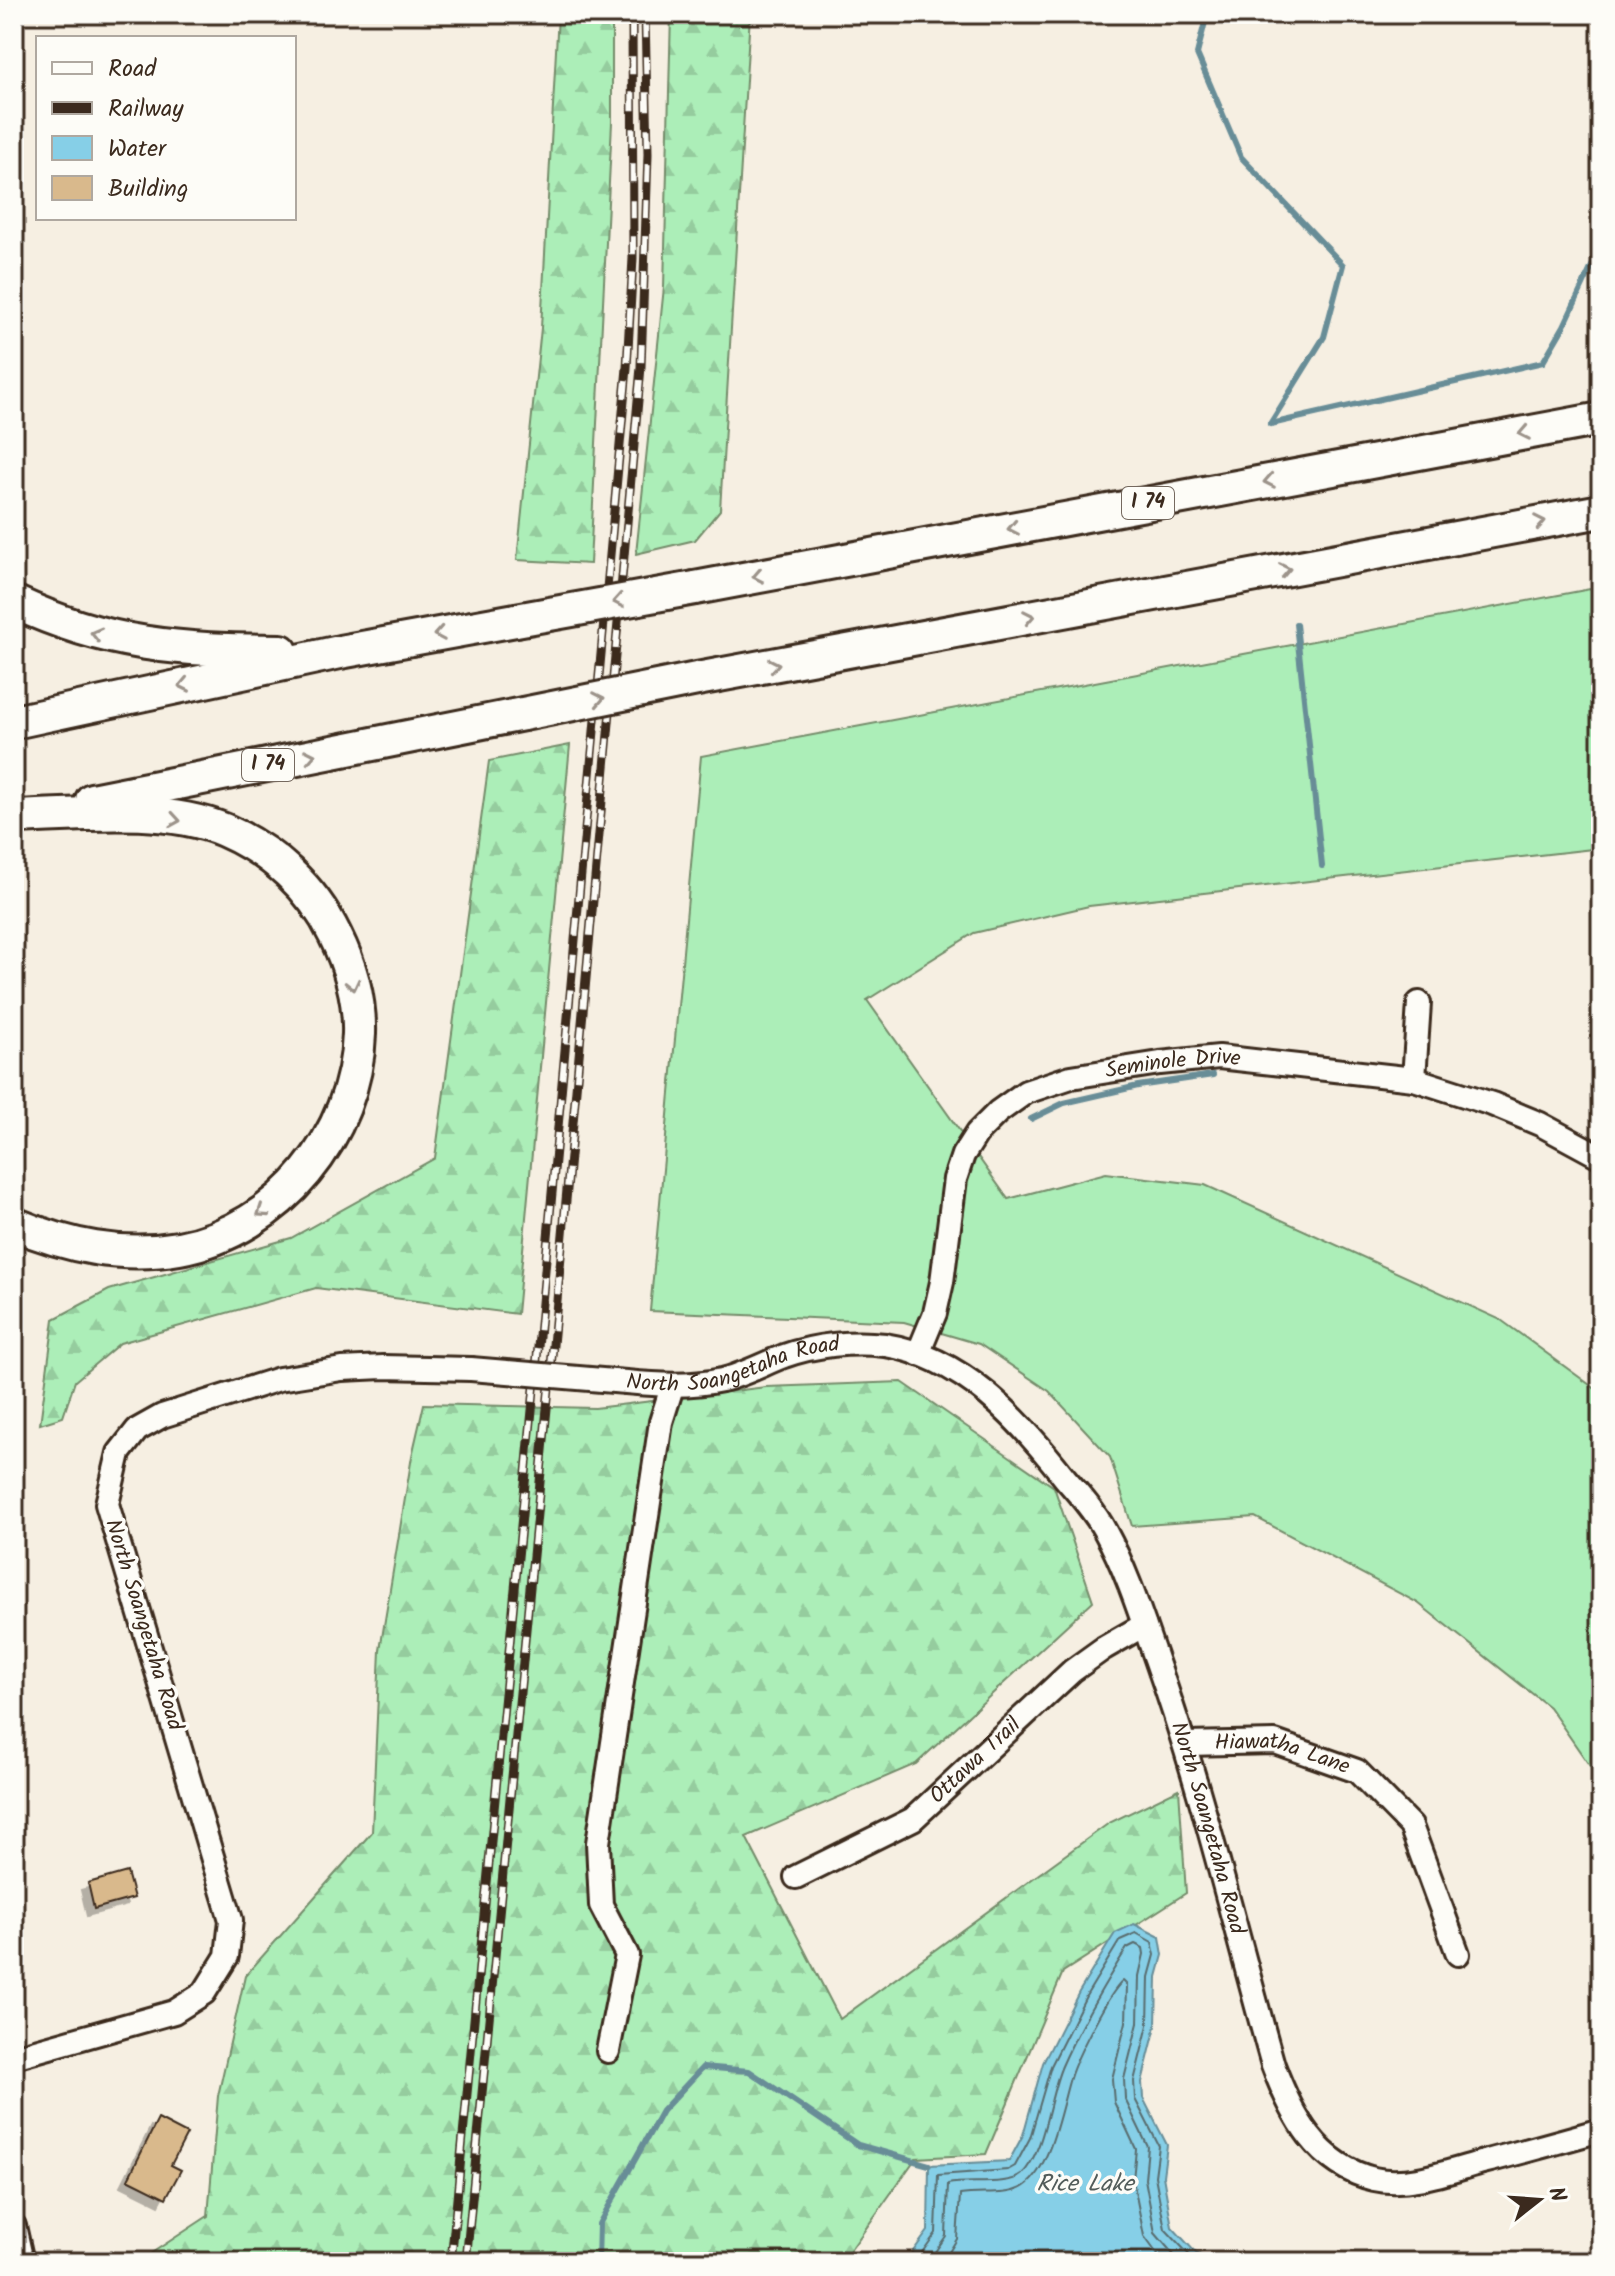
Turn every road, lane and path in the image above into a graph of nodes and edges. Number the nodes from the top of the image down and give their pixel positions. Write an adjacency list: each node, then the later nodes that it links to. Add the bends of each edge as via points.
1 (1601, 419): 4 (highway, I 74, one-way to 4, bridge)
2 (1601, 511): 6 (highway, I 74, one-way to 2, bridge, via 697,679)
3 (14, 602): 4 (highway, one-way to 3, via 137,644 84,631)
4 (340, 652): 5 (highway, I 74, one-way to 5)
5 (14, 722)
6 (14, 816): 10 (highway, one-way to 10, via 141,815 182,820 221,829 260,848 288,870 329,922 345,954 360,1031 346,1105 327,1143 274,1204 246,1223 180,1248 143,1252 76,1246)
7 (1419, 1003): 8 (street)
8 (1414, 1079): 9 (street, Seminole Drive, via 1540,1124); 11 (street, Seminole Drive, via 1219,1057 1071,1077 1026,1092 977,1133 963,1155 935,1313)
9 (1601, 1157)
10 (14, 1224)
11 (918, 1354): 12 (street, North Soangetaha Road, via 852,1343 785,1355 722,1380); 13 (street, North Soangetaha Road, via 951,1367 979,1388 1043,1450 1103,1527)
12 (672, 1387): 17 (street, via 661,1422 598,1843 601,1905 627,1955); 18 (street, North Soangetaha Road, bridge, via 471,1369 342,1369 279,1379 162,1416 137,1430 119,1453 107,1504 231,1920 227,1956 204,1993 174,2012)
13 (1144, 1625): 14 (street, North Soangetaha Road); 15 (street, Ottawa Trail, via 1072,1671 913,1819)
14 (1186, 1744): 16 (street, Hiawatha Lane, via 1275,1742 1357,1771 1411,1826); 19 (street, North Soangetaha Road, via 1273,2065 1301,2127 1322,2151 1375,2179 1400,2180 1439,2175)
15 (796, 1877)
16 (1458, 1954)
17 (608, 2051)
18 (14, 2057)
19 (1601, 2130)
20 (14, 2226): 21 (street)
21 (22, 2262)

